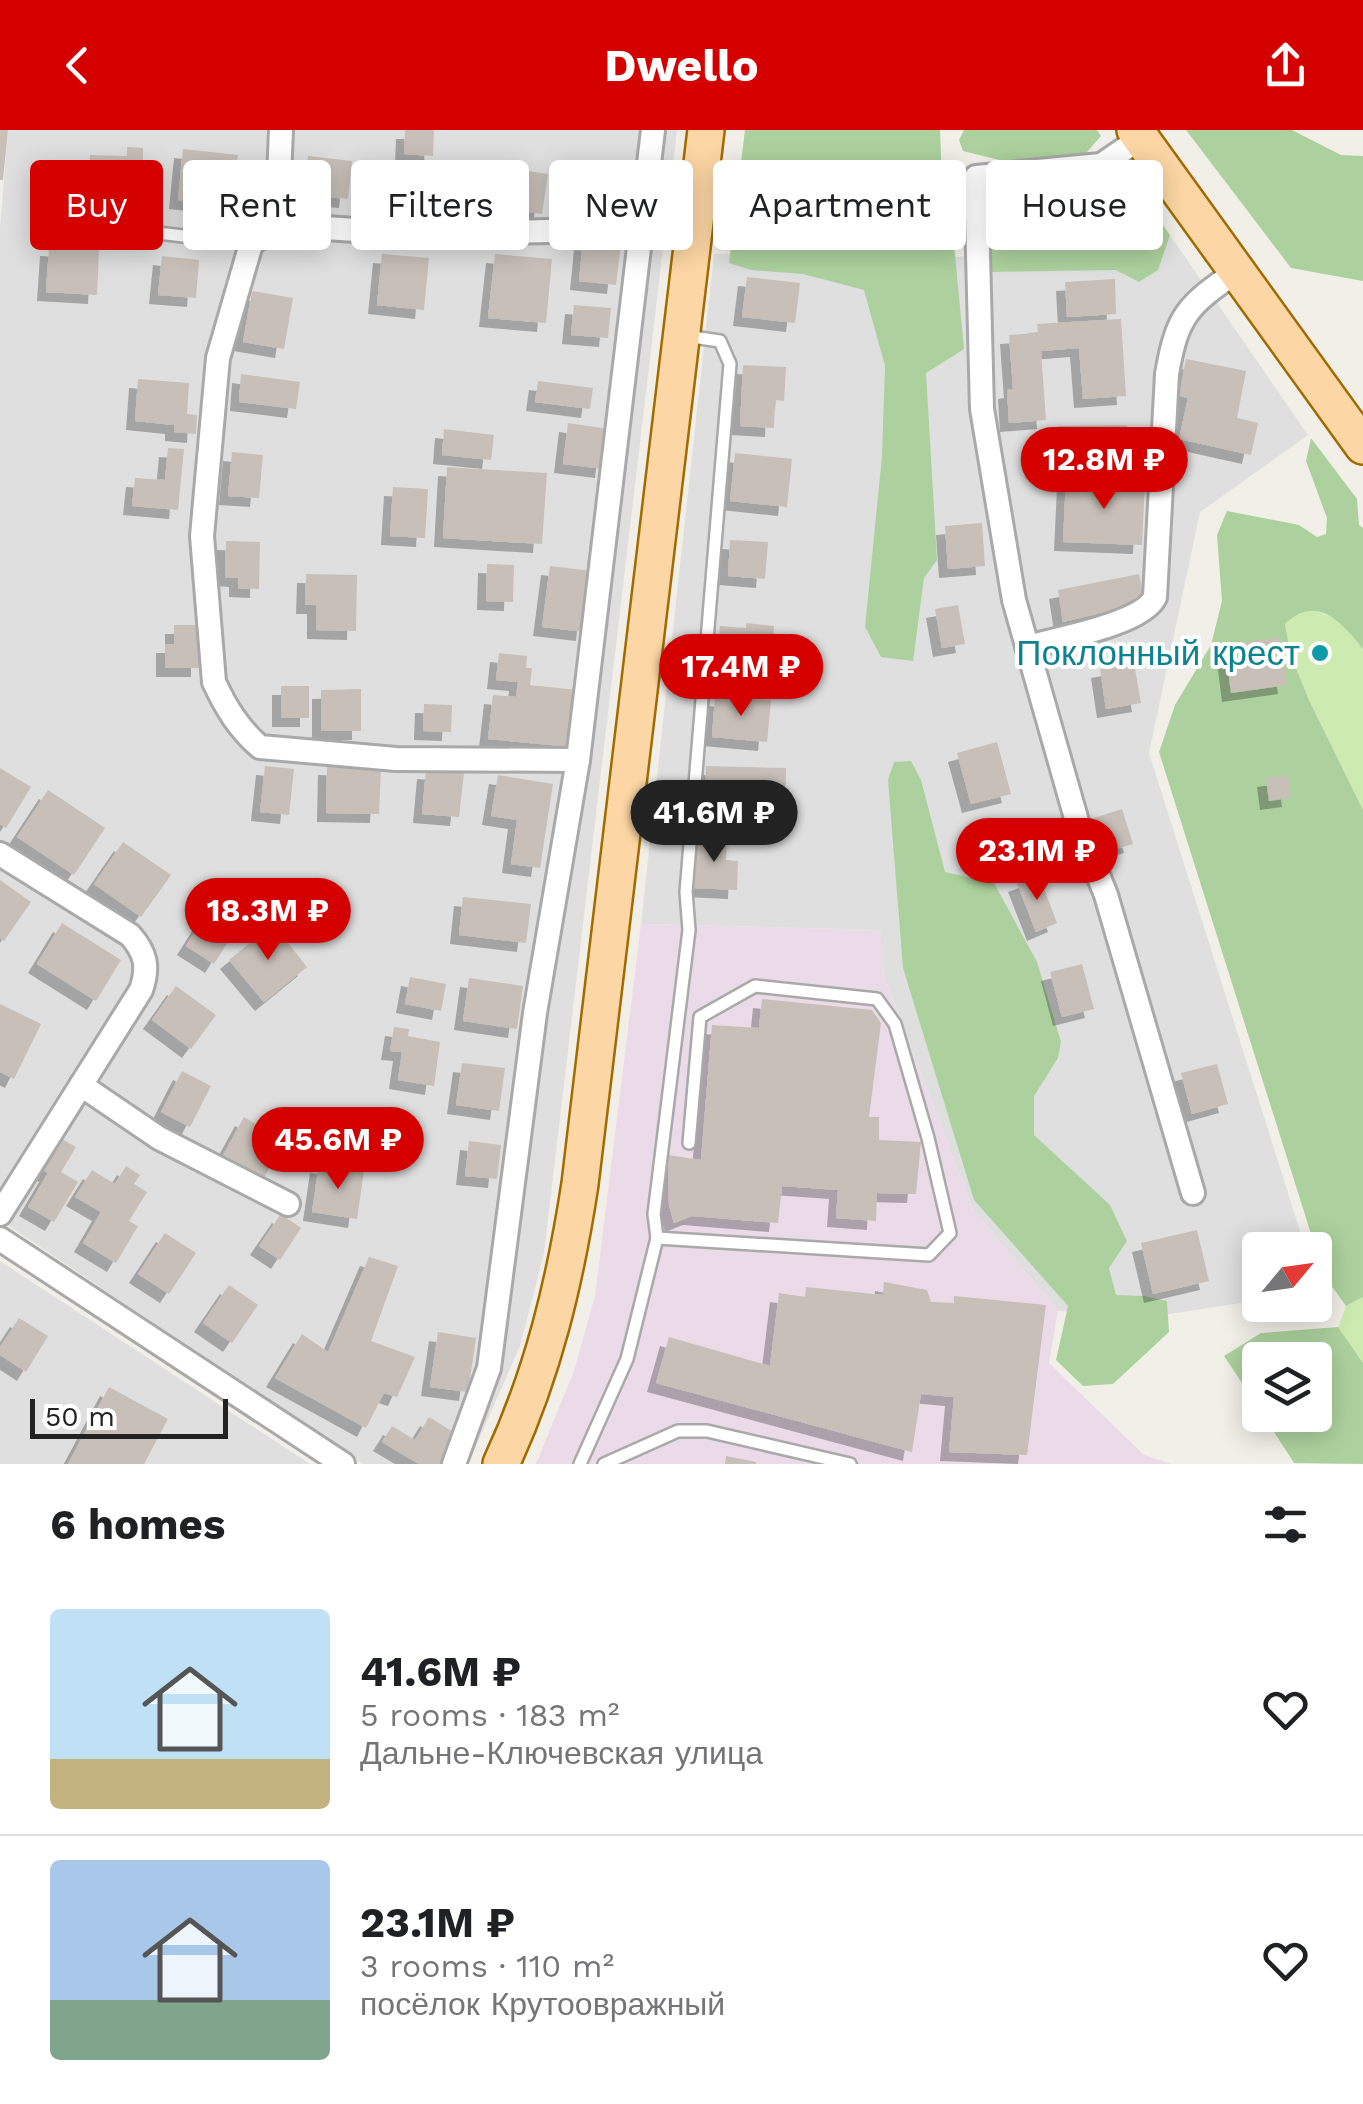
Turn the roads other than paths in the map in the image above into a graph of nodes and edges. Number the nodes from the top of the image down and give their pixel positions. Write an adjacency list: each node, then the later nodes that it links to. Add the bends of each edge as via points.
1 (281, 130): 5 (street)
2 (652, 130): 13 (street)
3 (706, 130): 10 (main road)
4 (1138, 134): 9 (main road); 12 (street, via 1102,164 976,176 982,409)
5 (280, 160)
6 (331, 228): 7 (street)
7 (549, 231)
8 (249, 250): 13 (street, via 218,358 202,536 214,682 234,719 260,747 396,759)
9 (1236, 272): 11 (main road); 12 (street, via 1196,300 1172,344 1150,607)
10 (682, 335): 21 (lane, via 720,341 730,364 686,892 690,930 654,1214); 24 (main road, via 568,1264 545,1354)
11 (1363, 446)
12 (1027, 647): 17 (street)
13 (578, 760): 23 (street, via 535,1013 489,1368)
14 (0, 854): 15 (street, via 141,948 141,990)
15 (81, 1085): 18 (street, via 159,1138); 19 (street)
16 (689, 1143): 21 (lane, via 700,1017 755,986 877,999 895,1024 950,1233 929,1254)
17 (1193, 1194)
18 (288, 1204)
19 (0, 1214)
20 (0, 1238): 22 (street)
21 (657, 1238): 25 (lane, via 627,1358)
22 (343, 1464)
23 (454, 1464)
24 (501, 1464)
25 (580, 1464)
26 (604, 1464): 27 (lane, via 678,1431 707,1431)
27 (850, 1464)

